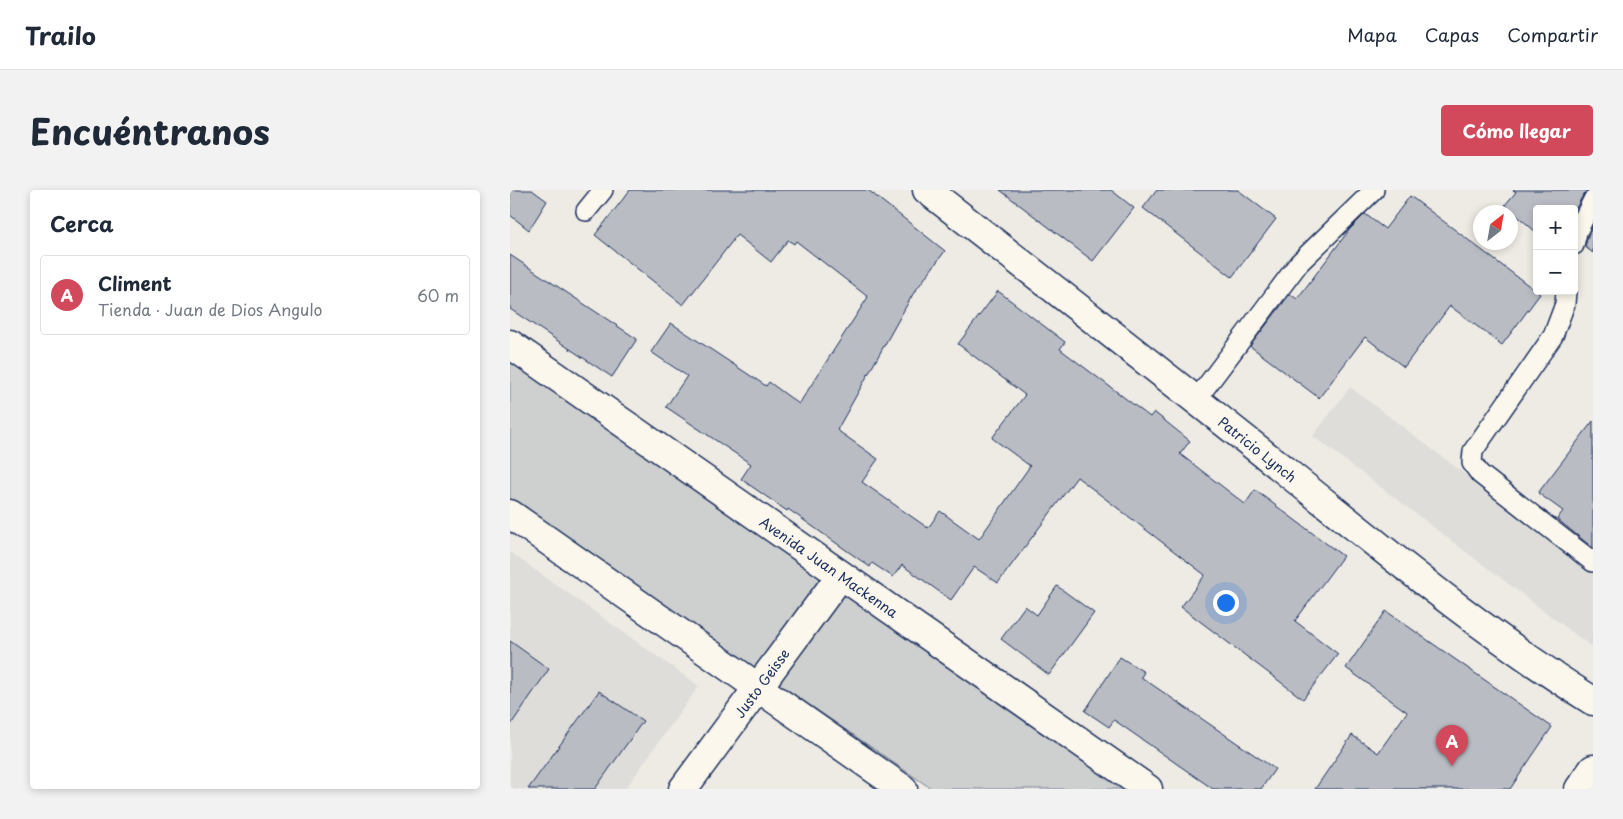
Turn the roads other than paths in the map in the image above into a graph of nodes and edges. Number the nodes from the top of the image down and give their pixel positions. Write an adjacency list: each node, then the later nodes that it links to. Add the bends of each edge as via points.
1 (602, 190): 5 (lane)
2 (927, 190): 9 (main road, Patricio Lynch)
3 (1374, 190): 9 (lane, via 1299,263)
4 (1593, 200): 6 (lane)
5 (586, 211)
6 (1578, 230)
7 (1566, 295): 11 (lane, via 1553,336 1473,451 1472,463 1480,474)
8 (510, 344): 12 (main road, Avenida Juan Mackenna)
9 (1196, 400): 14 (main road, Patricio Lynch, via 1480,625)
10 (510, 514): 13 (main road)
11 (1593, 562)
12 (841, 575): 13 (main road, Justo Geisse); 18 (main road, Avenida Juan Mackenna)
13 (758, 687): 16 (main road, Justo Geisse); 17 (main road)
14 (1593, 701)
15 (1593, 769): 19 (main road)
16 (683, 789)
17 (903, 789)
18 (1148, 789)
19 (1579, 789)

